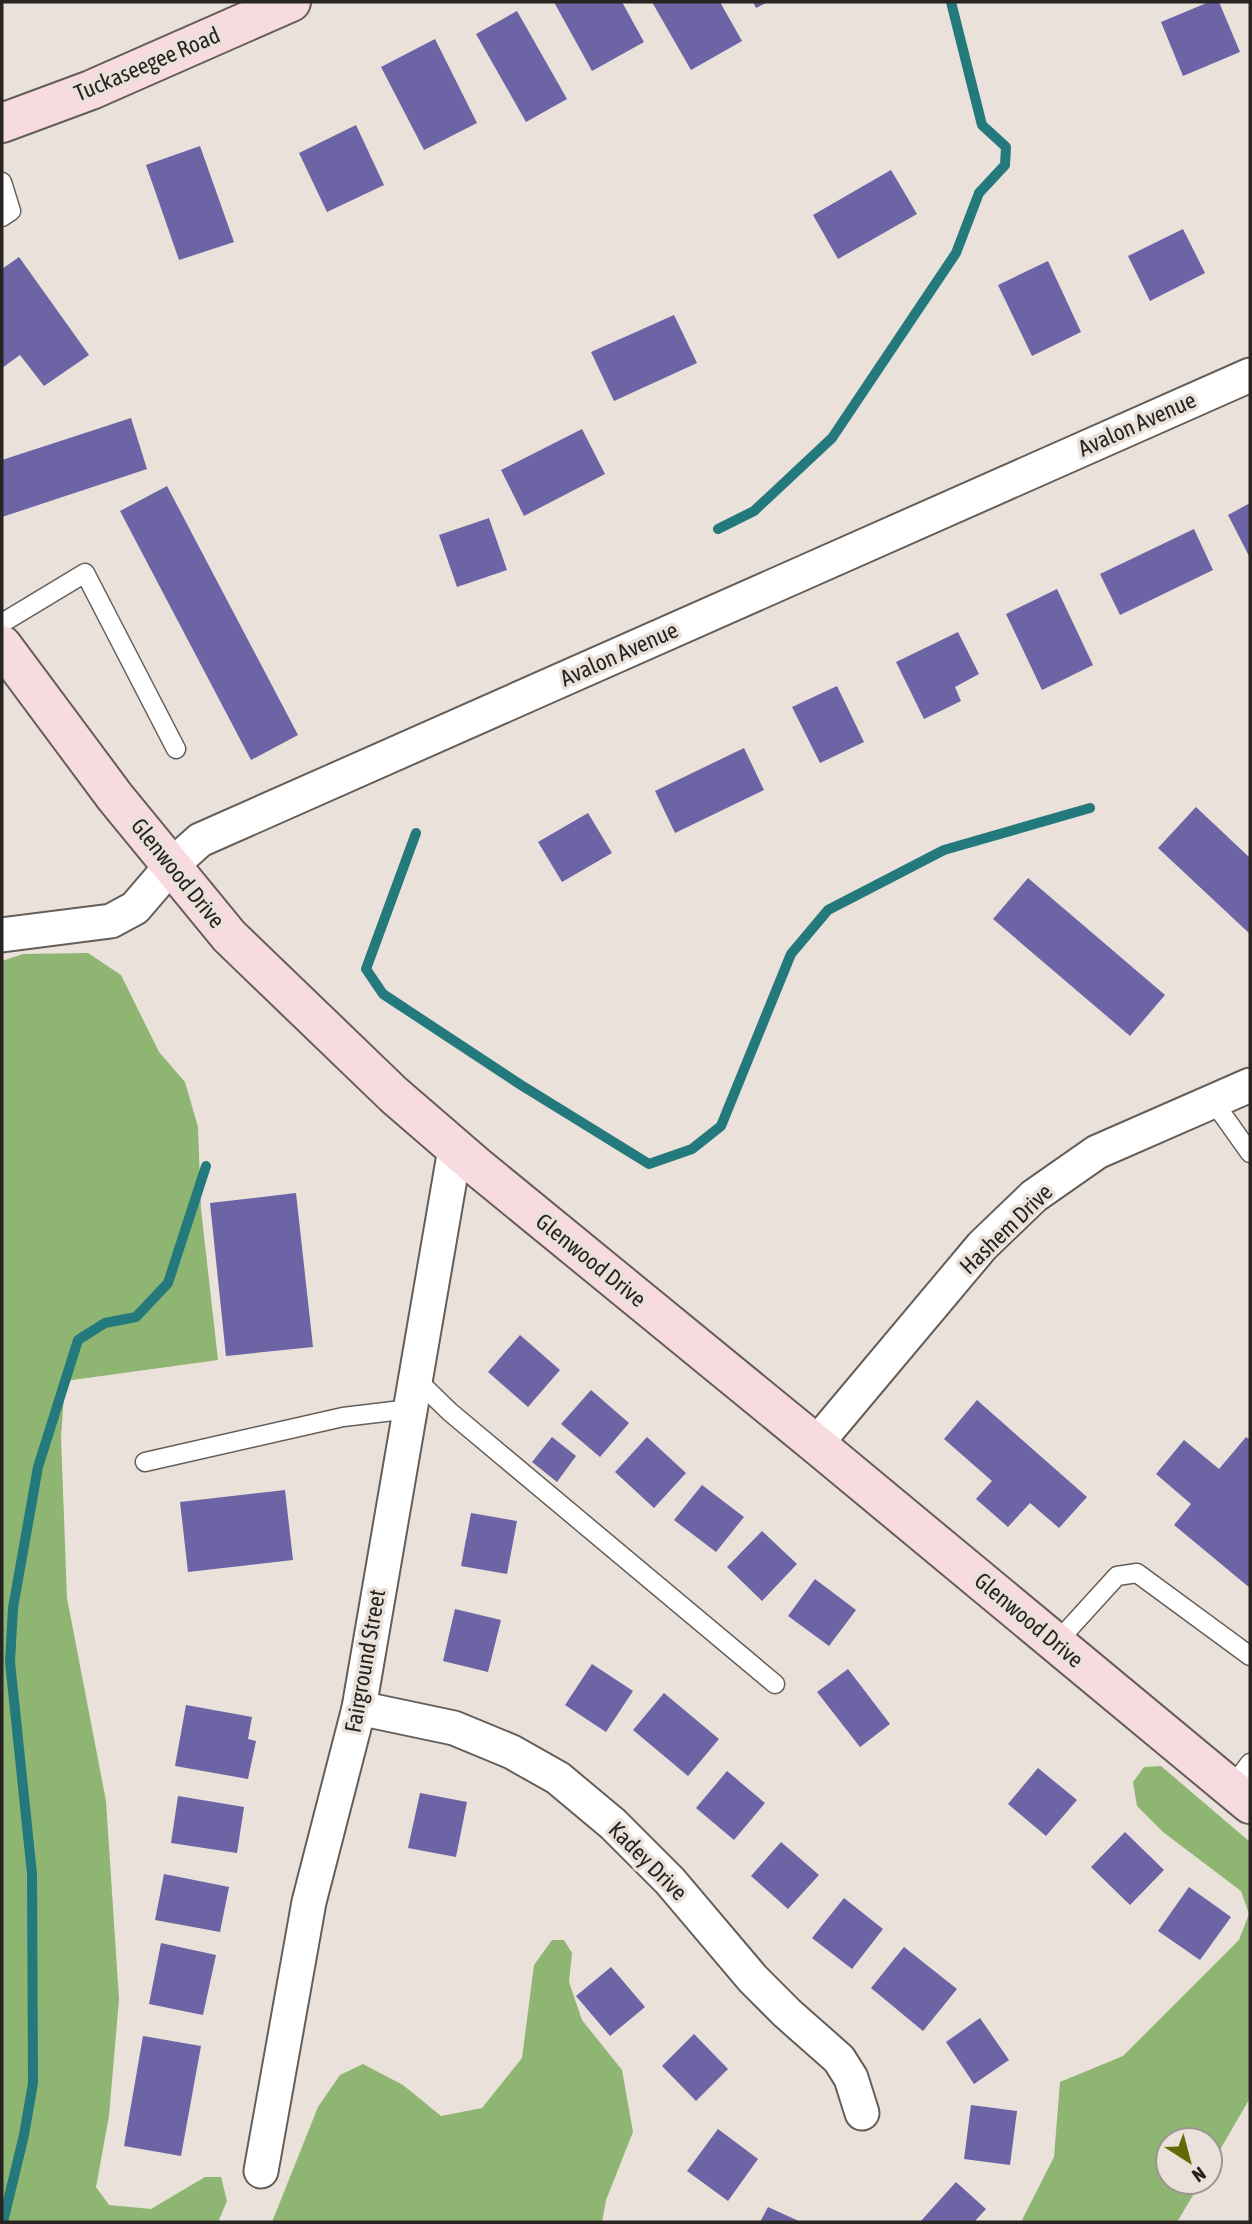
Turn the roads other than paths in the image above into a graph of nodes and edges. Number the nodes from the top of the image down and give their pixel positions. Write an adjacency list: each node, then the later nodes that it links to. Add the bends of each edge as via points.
1 (291, 2): 2 (street, Tuckaseegee Road, via 90,90)
2 (2, 123)
3 (2, 182): 4 (lane, via 11,211)
4 (2, 217)
5 (1250, 375): 9 (street, Avalon Avenue, via 200,840)
6 (2, 623): 8 (lane, via 85,573)
7 (2, 645): 9 (street, Glenwood Drive)
8 (176, 749)
9 (171, 866): 10 (street, Avalon Avenue, via 135,908 111,921); 13 (street, Glenwood Drive, via 229,936)
10 (2, 935)
11 (1250, 1085): 12 (street, Hashem Drive)
12 (1213, 1101): 14 (lane); 16 (street, Hashem Drive, via 1097,1152 1034,1196 982,1246)
13 (455, 1149): 15 (street, Fairground Street); 16 (street, Glenwood Drive)
14 (1250, 1153)
15 (412, 1393): 17 (lane, via 343,1417); 20 (lane, via 450,1412); 21 (street, Fairground Street)
16 (816, 1444): 18 (street, Glenwood Drive)
17 (145, 1462)
18 (1056, 1643): 19 (lane, via 1117,1576 1137,1573); 22 (street, Glenwood Drive)
19 (1250, 1656)
20 (775, 1684)
21 (359, 1708): 23 (street, Kadey Drive, via 454,1728 512,1752 558,1778 670,1881 753,1979 839,2059 851,2078); 24 (street, Fairground Street, via 309,1902)
22 (1244, 1785)
23 (862, 2113)
24 (261, 2171)

